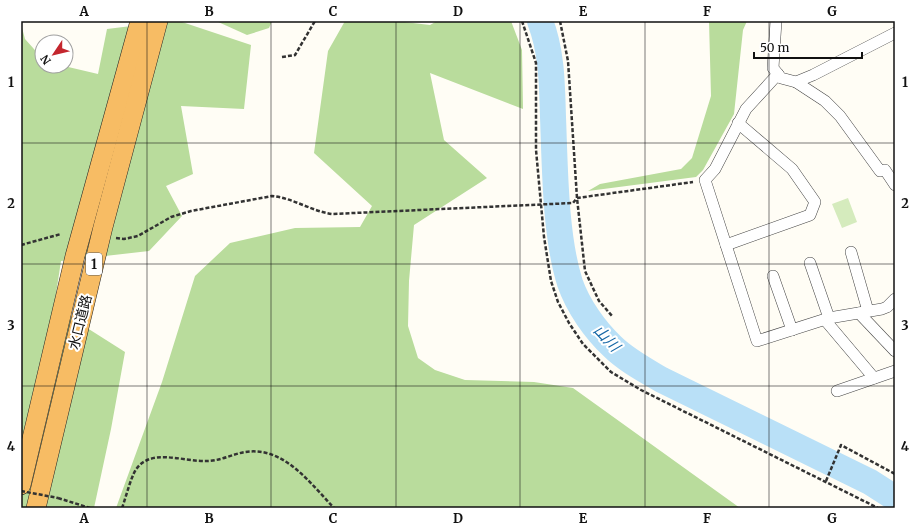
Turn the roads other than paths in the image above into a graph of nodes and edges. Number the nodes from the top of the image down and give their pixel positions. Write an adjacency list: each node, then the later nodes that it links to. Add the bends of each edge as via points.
1 (140, 21): 21 (highway, 水口道路 / 1, via 75,256)
2 (158, 21): 22 (highway, 水口道路 / 1, via 103,227)
3 (776, 21): 5 (street, via 773,68)
4 (895, 33): 6 (street)
5 (778, 74): 6 (street, via 781,78); 7 (street, via 746,108)
6 (796, 82): 8 (street, via 824,101 840,116 880,171 885,170)
7 (738, 123): 9 (street, via 715,169 705,180); 9 (street, via 792,169 815,202 810,215)
8 (895, 184)
9 (726, 245): 16 (street, via 757,341)
10 (851, 252): 14 (street)
11 (810, 263): 15 (street)
12 (773, 276): 16 (street)
13 (894, 301): 14 (street, via 882,309)
14 (864, 312): 15 (street); 17 (street)
15 (827, 319): 16 (street); 19 (street)
16 (792, 330)
17 (895, 351)
18 (895, 371): 19 (street)
19 (874, 378): 20 (street)
20 (837, 391)
21 (21, 485)
22 (36, 508)

